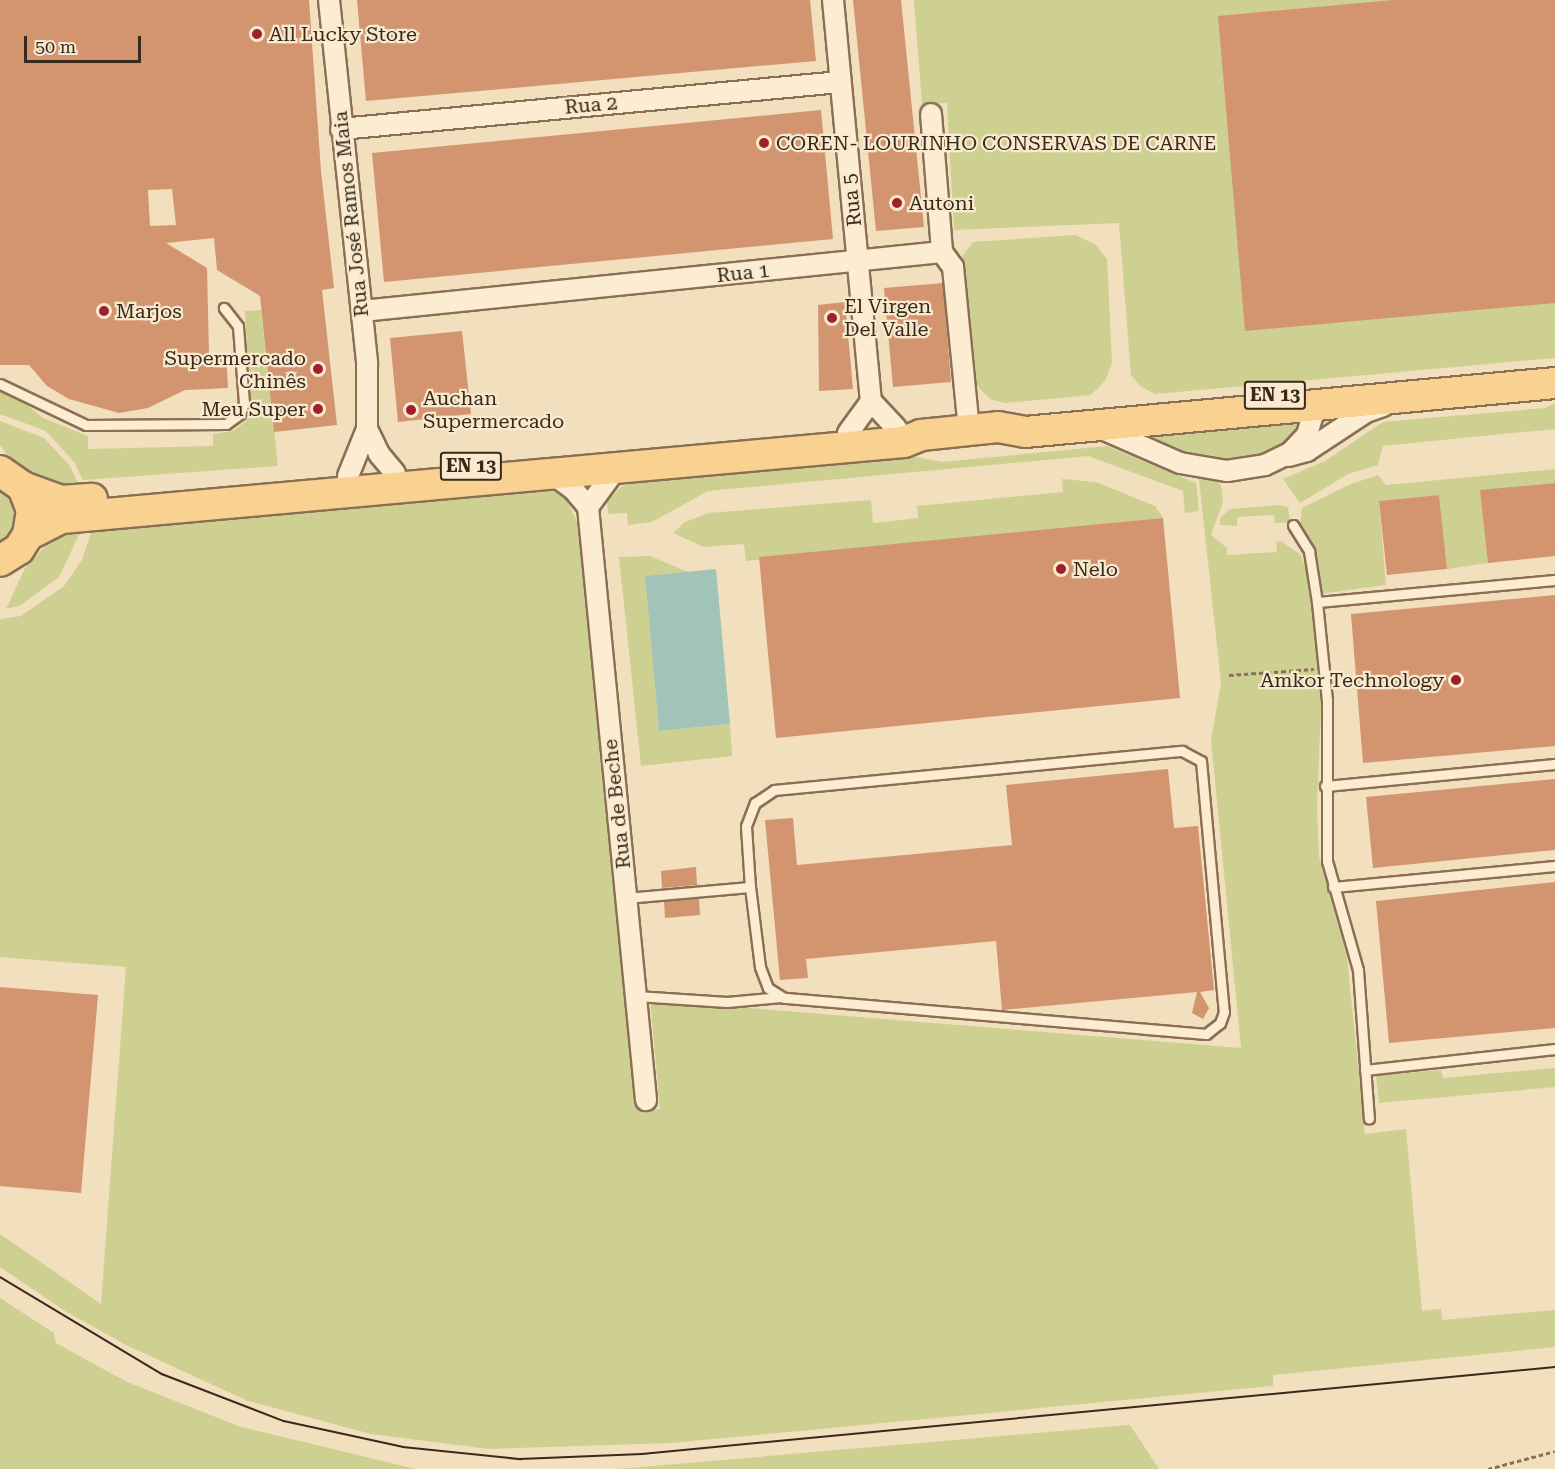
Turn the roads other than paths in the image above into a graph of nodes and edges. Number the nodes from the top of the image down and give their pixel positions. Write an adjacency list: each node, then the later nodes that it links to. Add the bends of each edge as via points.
1 (329, 0): 5 (street, Rua José Ramos Maia)
2 (833, 0): 3 (street, Rua 5)
3 (840, 82): 5 (street, Rua 2); 7 (street, Rua 5)
4 (931, 114): 6 (street)
5 (341, 129): 9 (street, Rua José Ramos Maia)
6 (942, 252): 7 (street, Rua 1); 20 (street, via 953,267)
7 (859, 262): 9 (street, Rua 1); 15 (street, Rua 5)
8 (224, 308): 12 (lane, via 238,326 244,403 240,414 226,424 86,425)
9 (362, 311): 19 (street, Rua José Ramos Maia)
10 (1555, 369): 13 (main road, EN 13)
11 (1555, 383): 14 (main road, EN 13)
12 (0, 384)
13 (1273, 395): 16 (street); 18 (main road, EN 13, via 1022,416)
14 (1401, 398): 16 (main road, EN 13); 23 (street, via 1366,412 1307,452)
15 (871, 401): 21 (street); 22 (street)
16 (1303, 406): 17 (main road, EN 13); 23 (street, via 1312,417 1307,435)
17 (1091, 426): 18 (main road, EN 13, via 1025,432); 23 (street, via 1180,463 1227,471)
18 (998, 427): 20 (main road, EN 13)
19 (367, 429): 25 (street, Rua José Ramos Maia, via 379,454); 27 (street, Rua José Ramos Maia)
20 (969, 430): 21 (main road, EN 13)
21 (908, 432): 22 (main road, EN 13); 24 (main road, EN 13, via 904,442)
22 (848, 433): 25 (main road, EN 13)
23 (1274, 461)
24 (616, 469): 26 (main road, EN 13); 30 (street)
25 (395, 473): 27 (main road, EN 13)
26 (552, 474): 29 (main road, EN 13); 30 (street, via 573,489)
27 (348, 476): 28 (main road, EN 13, via 61,501); 29 (main road, via 333,485)
28 (11, 479): 32 (main road, EN 13, via 32,510)
29 (220, 503): 32 (main road, EN 13, via 62,518)
30 (588, 507): 41 (street, Rua de Beche)
31 (1293, 525): 35 (lane, via 1309,551)
32 (28, 535): 33 (main road, EN 13, via 19,549)
33 (0, 561)
34 (1555, 580): 35 (lane)
35 (1317, 602): 37 (lane, via 1325,668)
36 (1555, 764): 37 (lane)
37 (1325, 786): 40 (lane, via 1324,834)
38 (1555, 866): 40 (lane)
39 (750, 887): 41 (lane); 43 (lane, via 760,967 768,988); 43 (lane, via 746,826 756,802 774,790 1182,751 1201,761 1224,1012 1220,1023 1206,1034)
40 (1333, 887): 45 (lane, via 1358,970)
41 (626, 898): 42 (street, Rua de Beche)
42 (636, 996): 43 (lane, via 727,1002); 46 (street, Rua de Beche)
43 (781, 997)
44 (1555, 1049): 45 (lane)
45 (1365, 1070): 47 (lane)
46 (646, 1101)
47 (1369, 1119)

